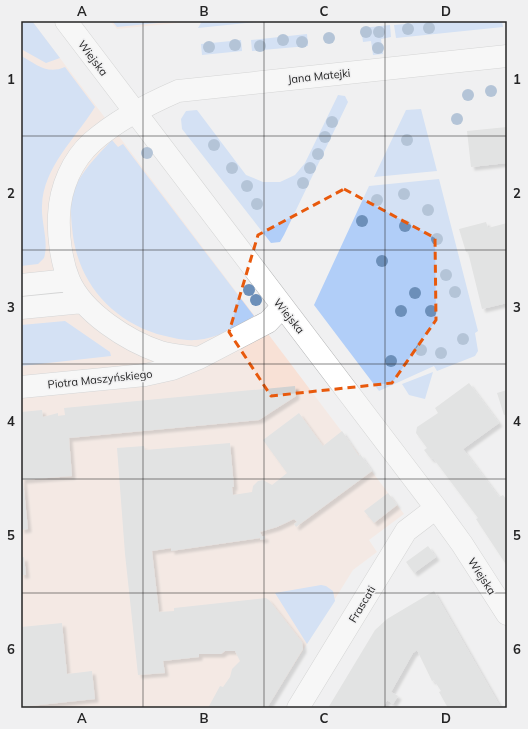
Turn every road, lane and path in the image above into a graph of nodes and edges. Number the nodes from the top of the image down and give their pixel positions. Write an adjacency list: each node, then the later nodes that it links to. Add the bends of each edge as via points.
1 (66, 21): 3 (street, Wiejska)
2 (507, 56): 3 (street, Jana Matejki, via 178,91)
3 (135, 111): 4 (street, Jana Matejki, via 92,142 66,180 58,224); 7 (street, Wiejska)
4 (69, 280): 5 (street); 6 (street, Jana Matejki)
5 (21, 285)
6 (83, 302): 8 (street); 9 (street, Jana Matejki, via 130,338 161,352)
7 (282, 307): 9 (street, Piotra Maszyńskiego, via 268,322); 11 (street, Wiejska)
8 (21, 308)
9 (199, 358): 10 (street, Piotra Maszyńskiego, via 172,369 145,375)
10 (21, 387)
11 (436, 508): 12 (street, Wiejska); 13 (street, Frascati, via 406,531)
12 (507, 614)
13 (298, 708)

